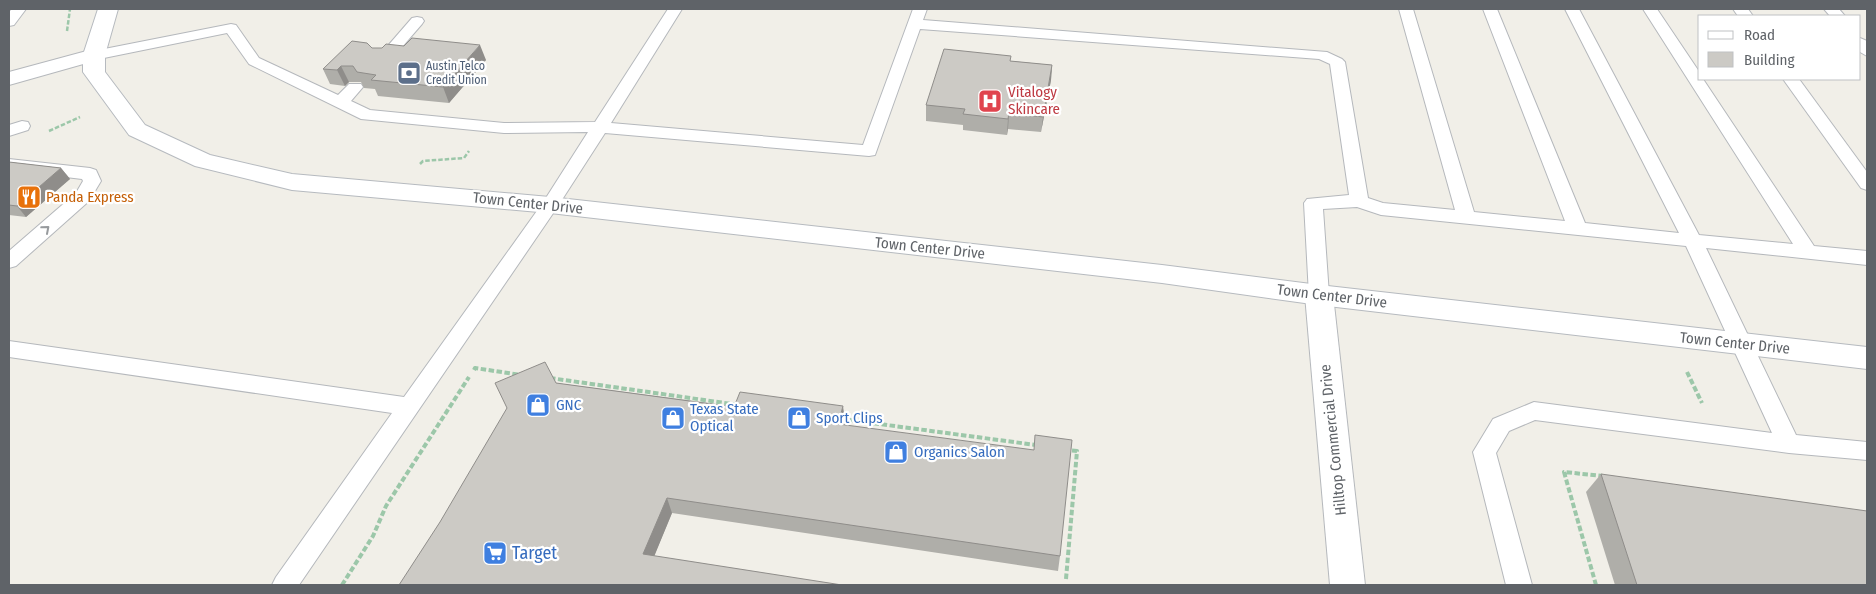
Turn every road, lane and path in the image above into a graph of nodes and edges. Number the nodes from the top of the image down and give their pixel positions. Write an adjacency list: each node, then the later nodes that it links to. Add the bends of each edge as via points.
1 (19, 9): 10 (lane)
2 (108, 9): 11 (street, Town Center Drive)
3 (675, 9): 17 (lane)
4 (1406, 9): 24 (lane)
5 (1490, 9): 25 (lane)
6 (1572, 9): 26 (lane)
7 (1650, 9): 27 (lane)
8 (917, 16): 17 (lane, via 869,151); 22 (lane, via 1322,56 1337,62)
9 (417, 21): 12 (lane)
10 (9, 22)
11 (94, 55): 13 (street); 16 (lane, via 231,28 254,61); 23 (street, Town Center Drive, via 94,72 137,130 203,161 292,182)
12 (384, 59)
13 (9, 79)
14 (1792, 80): 21 (lane)
15 (355, 87): 16 (lane)
16 (340, 103): 17 (lane, via 367,115 481,126)
17 (598, 127): 23 (lane)
18 (473, 146): 20 (path, via 464,158 423,161)
19 (9, 165): 29 (lane, one-way to 19, via 83,197 92,181 90,174)
20 (420, 165)
21 (1867, 184)
22 (1359, 201): 24 (lane, via 1381,210); 30 (lane, via 1314,203)
23 (550, 205): 30 (street, Town Center Drive, via 1162,274); 39 (lane)
24 (1466, 218): 25 (lane)
25 (1578, 230): 26 (lane)
26 (1693, 241): 27 (lane); 31 (lane)
27 (1808, 252): 28 (lane)
28 (1867, 258)
29 (9, 261)
30 (1319, 295): 31 (street, Town Center Drive); 49 (street, Hilltop Commercial Drive)
31 (1742, 344): 33 (street, Town Center Drive); 41 (lane)
32 (9, 349): 39 (lane)
33 (1867, 358)
34 (1687, 372): 38 (path)
35 (524, 375): 48 (path, via 475,368 386,506 373,536)
36 (544, 378): 37 (path)
37 (741, 405)
38 (1703, 405)
39 (409, 407): 47 (lane)
40 (840, 418): 42 (path)
41 (1788, 444): 44 (lane); 50 (lane, via 1534,411 1501,425 1484,452)
42 (1037, 446)
43 (1057, 448): 46 (path, via 1077,451)
44 (1867, 452)
45 (1609, 477): 51 (path, via 1564,472)
46 (1066, 579)
47 (285, 585)
48 (342, 585)
49 (1348, 585)
50 (1518, 585)
51 (1596, 585)

